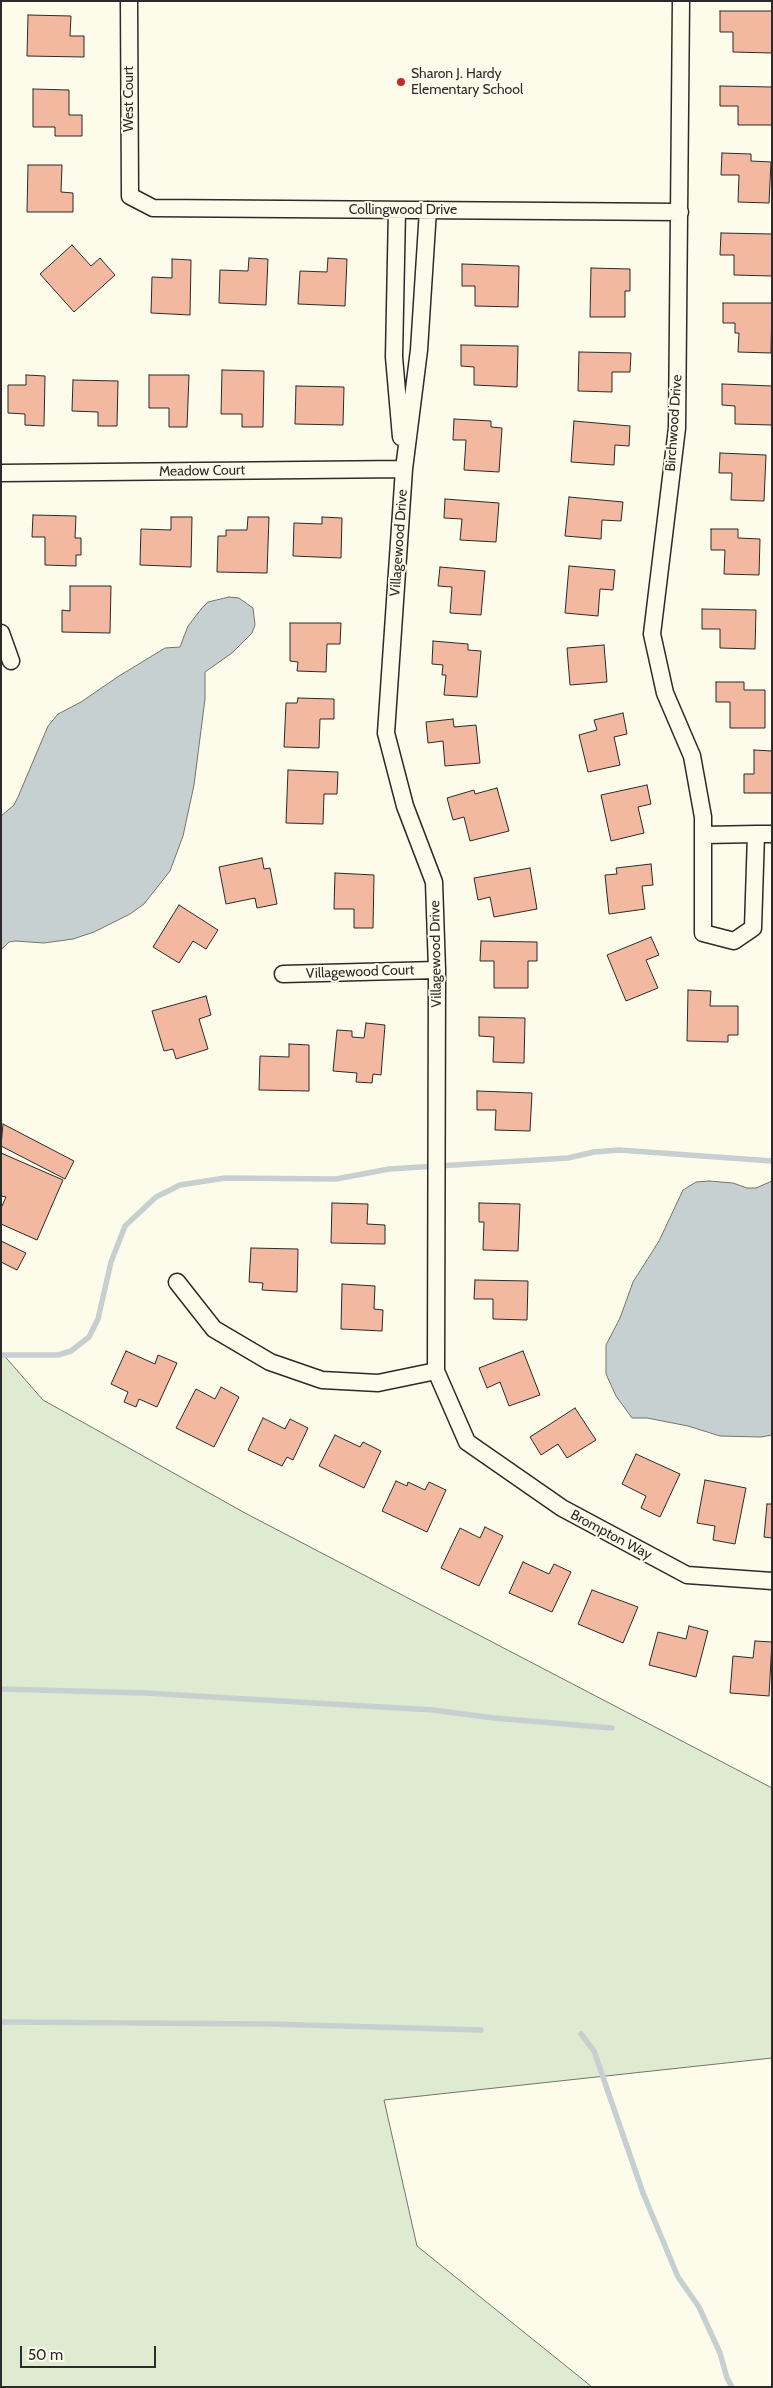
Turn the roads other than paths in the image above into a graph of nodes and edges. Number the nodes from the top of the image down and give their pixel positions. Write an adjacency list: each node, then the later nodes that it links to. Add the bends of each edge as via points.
1 (129, 1): 3 (street, West Court)
2 (680, 1): 6 (street, Birchwood Drive)
3 (130, 196): 4 (street, Collingwood Drive, via 153,208)
4 (397, 210): 5 (street, Collingwood Drive); 7 (street, Villagewood Drive, via 394,358)
5 (428, 210): 6 (street, Collingwood Drive); 7 (street, Villagewood Drive, via 419,350)
6 (680, 212): 11 (street, Birchwood Drive, via 677,428 652,634 665,693 692,756)
7 (404, 469): 8 (street, Meadow Court); 13 (street, Villagewood Drive, via 386,733 406,806 434,882)
8 (1, 473)
9 (1, 632): 10 (street)
10 (11, 661)
11 (704, 834): 12 (street, Birchwood Drive); 12 (street, Birchwood Drive, via 704,933 734,942 753,928)
12 (764, 834)
13 (437, 970): 14 (street, Villagewood Court); 16 (street, Villagewood Drive)
14 (282, 974)
15 (177, 1282): 16 (street, via 214,1329 270,1362 322,1380 378,1383)
16 (436, 1371): 17 (street, Villagewood Drive)
17 (467, 1442): 18 (street, Brompton Way, via 562,1508 687,1575)
18 (772, 1581)

